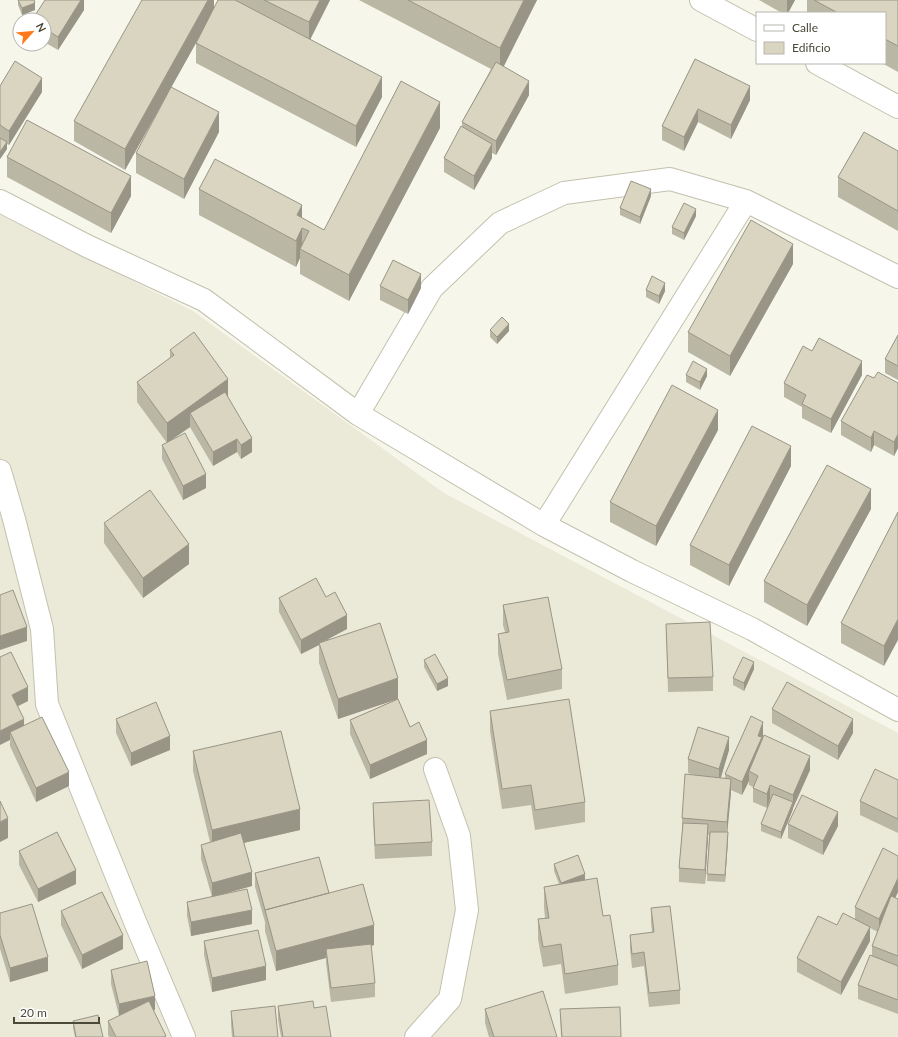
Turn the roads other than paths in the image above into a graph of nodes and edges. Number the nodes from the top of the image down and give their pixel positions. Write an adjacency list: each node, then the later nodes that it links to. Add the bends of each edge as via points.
1 (701, 0): 2 (street)
2 (756, 29)
3 (819, 64): 4 (street)
4 (898, 107)
5 (746, 200): 7 (street); 8 (street, via 670,179 564,193 500,223 432,288); 10 (street)
6 (0, 201): 8 (street, via 87,246 204,300)
7 (898, 276)
8 (358, 414): 10 (street)
9 (0, 471): 13 (street, via 42,629 47,704)
10 (544, 525): 11 (street, via 752,629)
11 (898, 710)
12 (435, 769): 14 (street, via 459,836 467,910 450,999)
13 (184, 1037)
14 (416, 1037)

